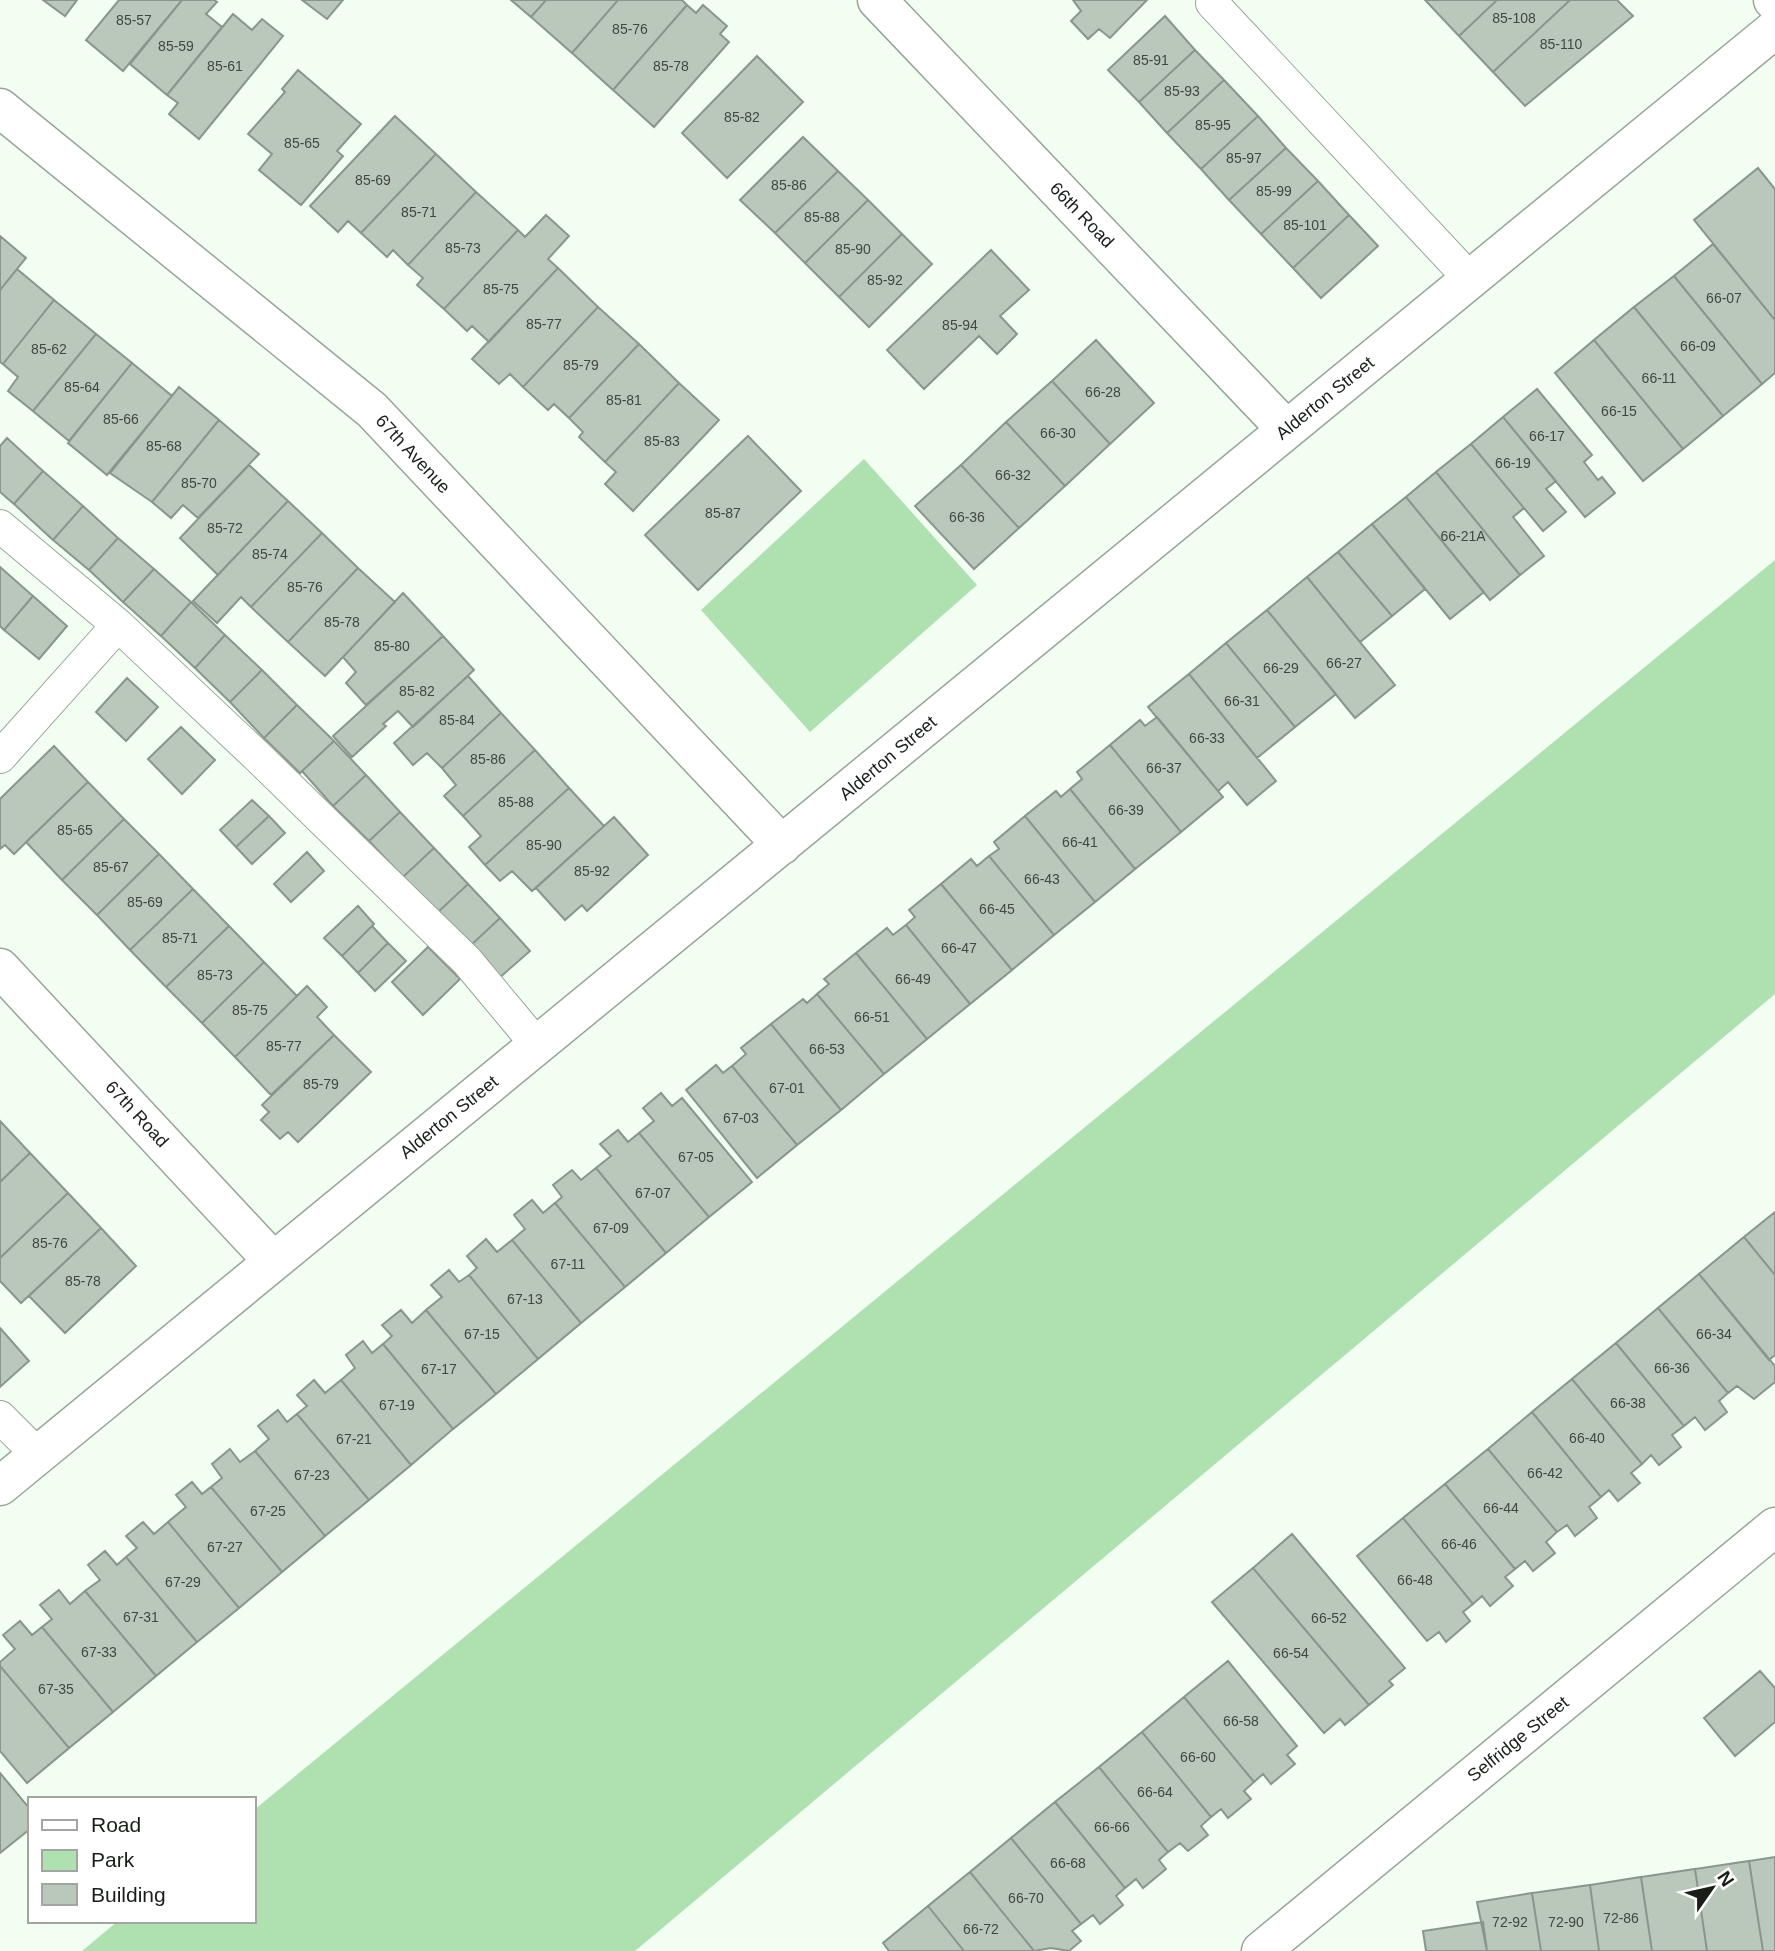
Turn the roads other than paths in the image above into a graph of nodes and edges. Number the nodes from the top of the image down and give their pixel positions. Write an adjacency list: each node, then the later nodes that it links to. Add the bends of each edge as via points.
1 (877, 0): 6 (street, 66th Road)
2 (1212, 3): 5 (lane)
3 (1775, 30): 5 (street, Alderton Street)
4 (0, 108): 10 (street, 67th Avenue, via 372,411)
5 (1470, 279): 6 (street, Alderton Street)
6 (1286, 429): 10 (street, Alderton Street)
7 (0, 526): 8 (lane)
8 (118, 625): 9 (lane); 12 (lane, via 467,961)
9 (0, 757)
10 (782, 845): 12 (street, Alderton Street)
11 (0, 968): 13 (street, 67th Road)
12 (537, 1045): 13 (street, Alderton Street)
13 (273, 1261): 15 (street, Alderton Street)
14 (0, 1417): 15 (lane)
15 (38, 1455): 16 (street, Alderton Street)
16 (0, 1486)
17 (1775, 1527): 18 (street, Selfridge Street)
18 (1261, 1951)

